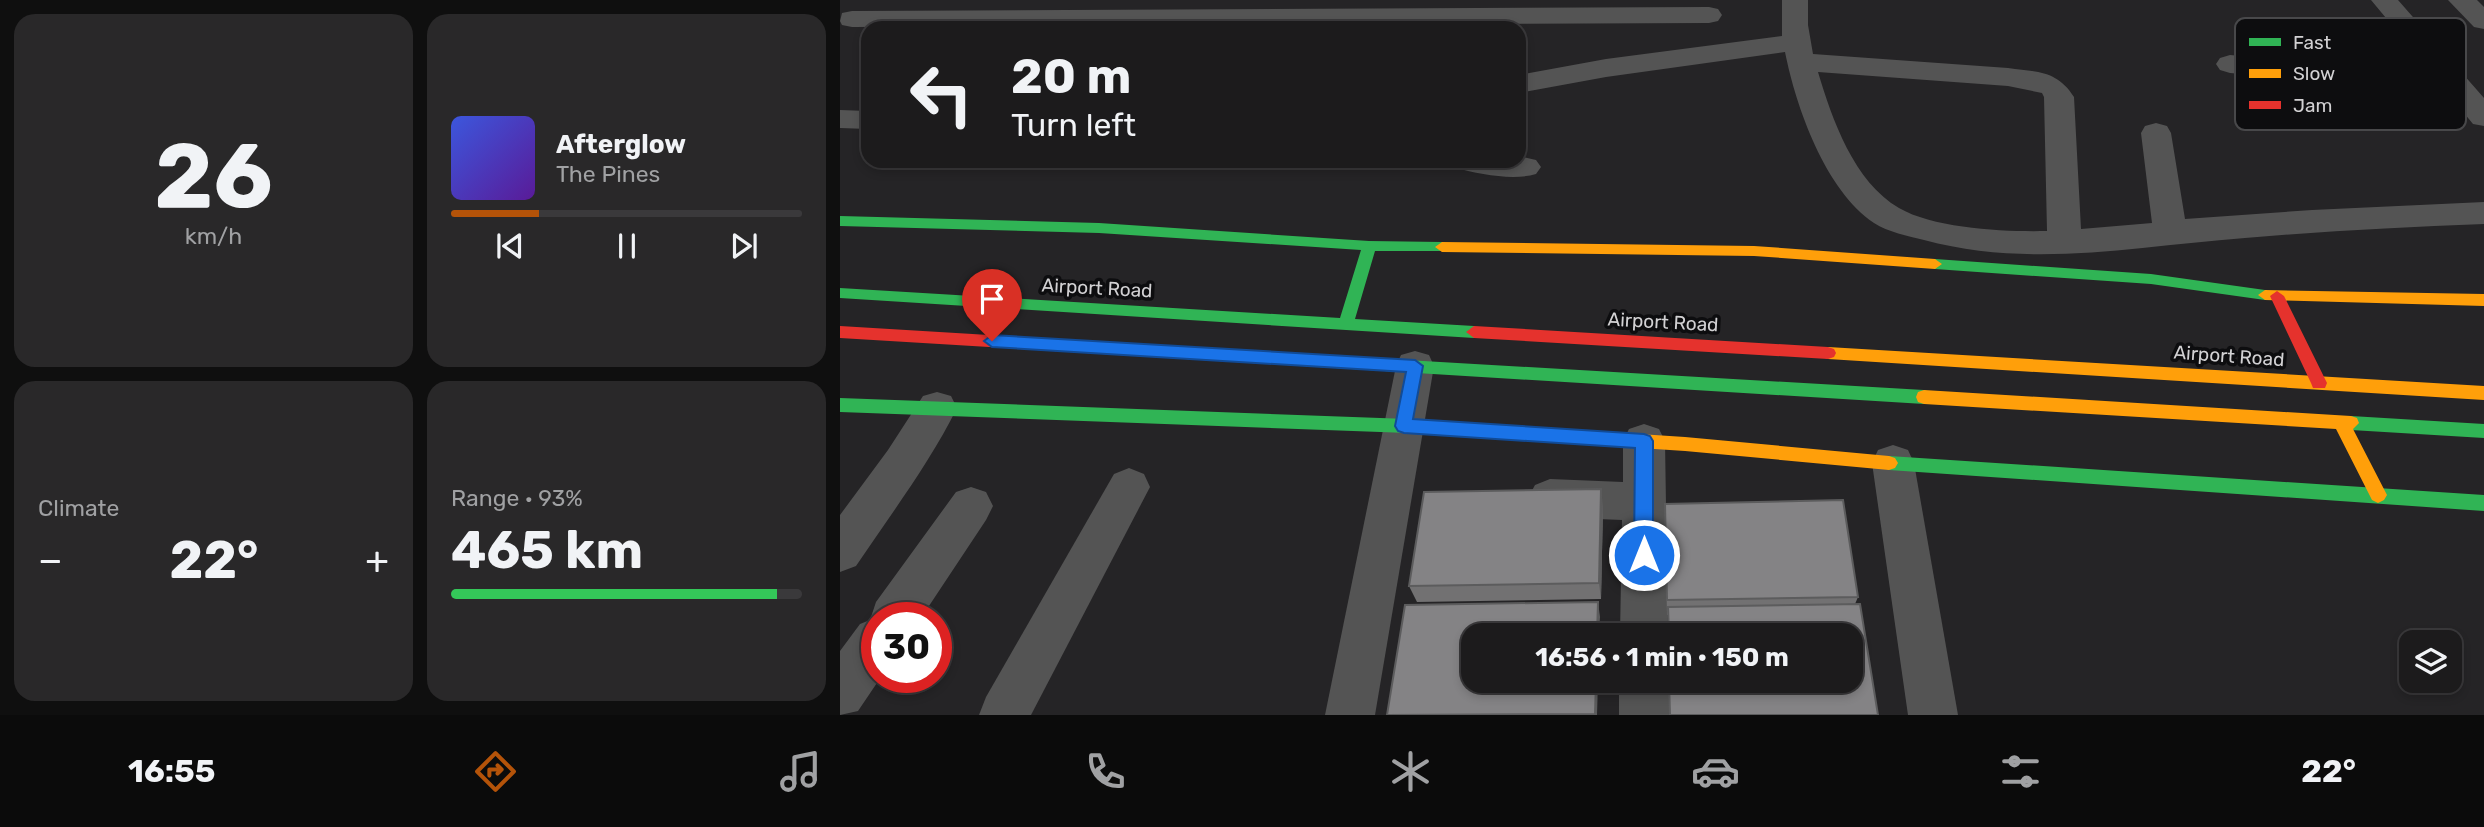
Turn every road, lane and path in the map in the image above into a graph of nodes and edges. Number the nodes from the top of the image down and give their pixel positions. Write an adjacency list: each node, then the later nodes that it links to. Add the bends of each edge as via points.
1 (876, 0): 10 (street)
2 (1795, 0): 11 (street)
3 (2384, 0): 7 (street)
4 (2461, 0): 9 (street)
5 (1540, 8): 6 (street); 8 (street)
6 (1709, 15)
7 (2399, 18)
8 (976, 21)
9 (2484, 21)
10 (846, 24)
11 (1800, 52): 14 (street, via 1606,68); 23 (street, via 1806,86 1834,150 1872,203 1889,216 1937,232 1996,243); 23 (street, via 2008,77 2053,87 2059,97)
12 (2230, 64): 13 (street)
13 (2235, 64)
14 (1526, 82)
15 (2466, 97): 16 (street)
16 (2484, 117)
17 (840, 119): 18 (street)
18 (861, 120)
19 (2155, 133): 22 (street)
20 (2484, 213): 22 (street)
21 (840, 221): 24 (main road, via 1099,228)
22 (2170, 233): 23 (street)
23 (2065, 243)
24 (1369, 246): 26 (main road, via 1754,251 2099,274); 28 (main road)
25 (840, 293): 28 (main road, Airport Road)
26 (2277, 296): 27 (main road); 31 (main road)
27 (2484, 300)
28 (1346, 324): 31 (main road, Airport Road)
29 (840, 332): 30 (main road)
30 (1415, 366): 35 (main road); 36 (street)
31 (2319, 383): 32 (main road, Airport Road)
32 (2484, 393)
33 (840, 405): 34 (main road)
34 (937, 408): 36 (main road); 46 (street)
35 (2340, 422): 37 (main road); 41 (main road)
36 (1404, 426): 38 (main road); 53 (street, via 1411,493)
37 (2484, 431)
38 (1644, 441): 39 (main road); 43 (street)
39 (1893, 463): 41 (main road); 55 (street)
40 (1129, 487): 52 (street)
41 (2378, 495): 44 (main road)
42 (1510, 497): 43 (street)
43 (1644, 502): 48 (street)
44 (2484, 503)
45 (971, 506): 47 (street)
46 (840, 551)
47 (904, 602)
48 (1644, 623)
49 (861, 664): 51 (street)
50 (1644, 693): 54 (street)
51 (840, 694)
52 (1004, 715)
53 (1350, 715)
54 (1644, 715)
55 (1933, 715)

